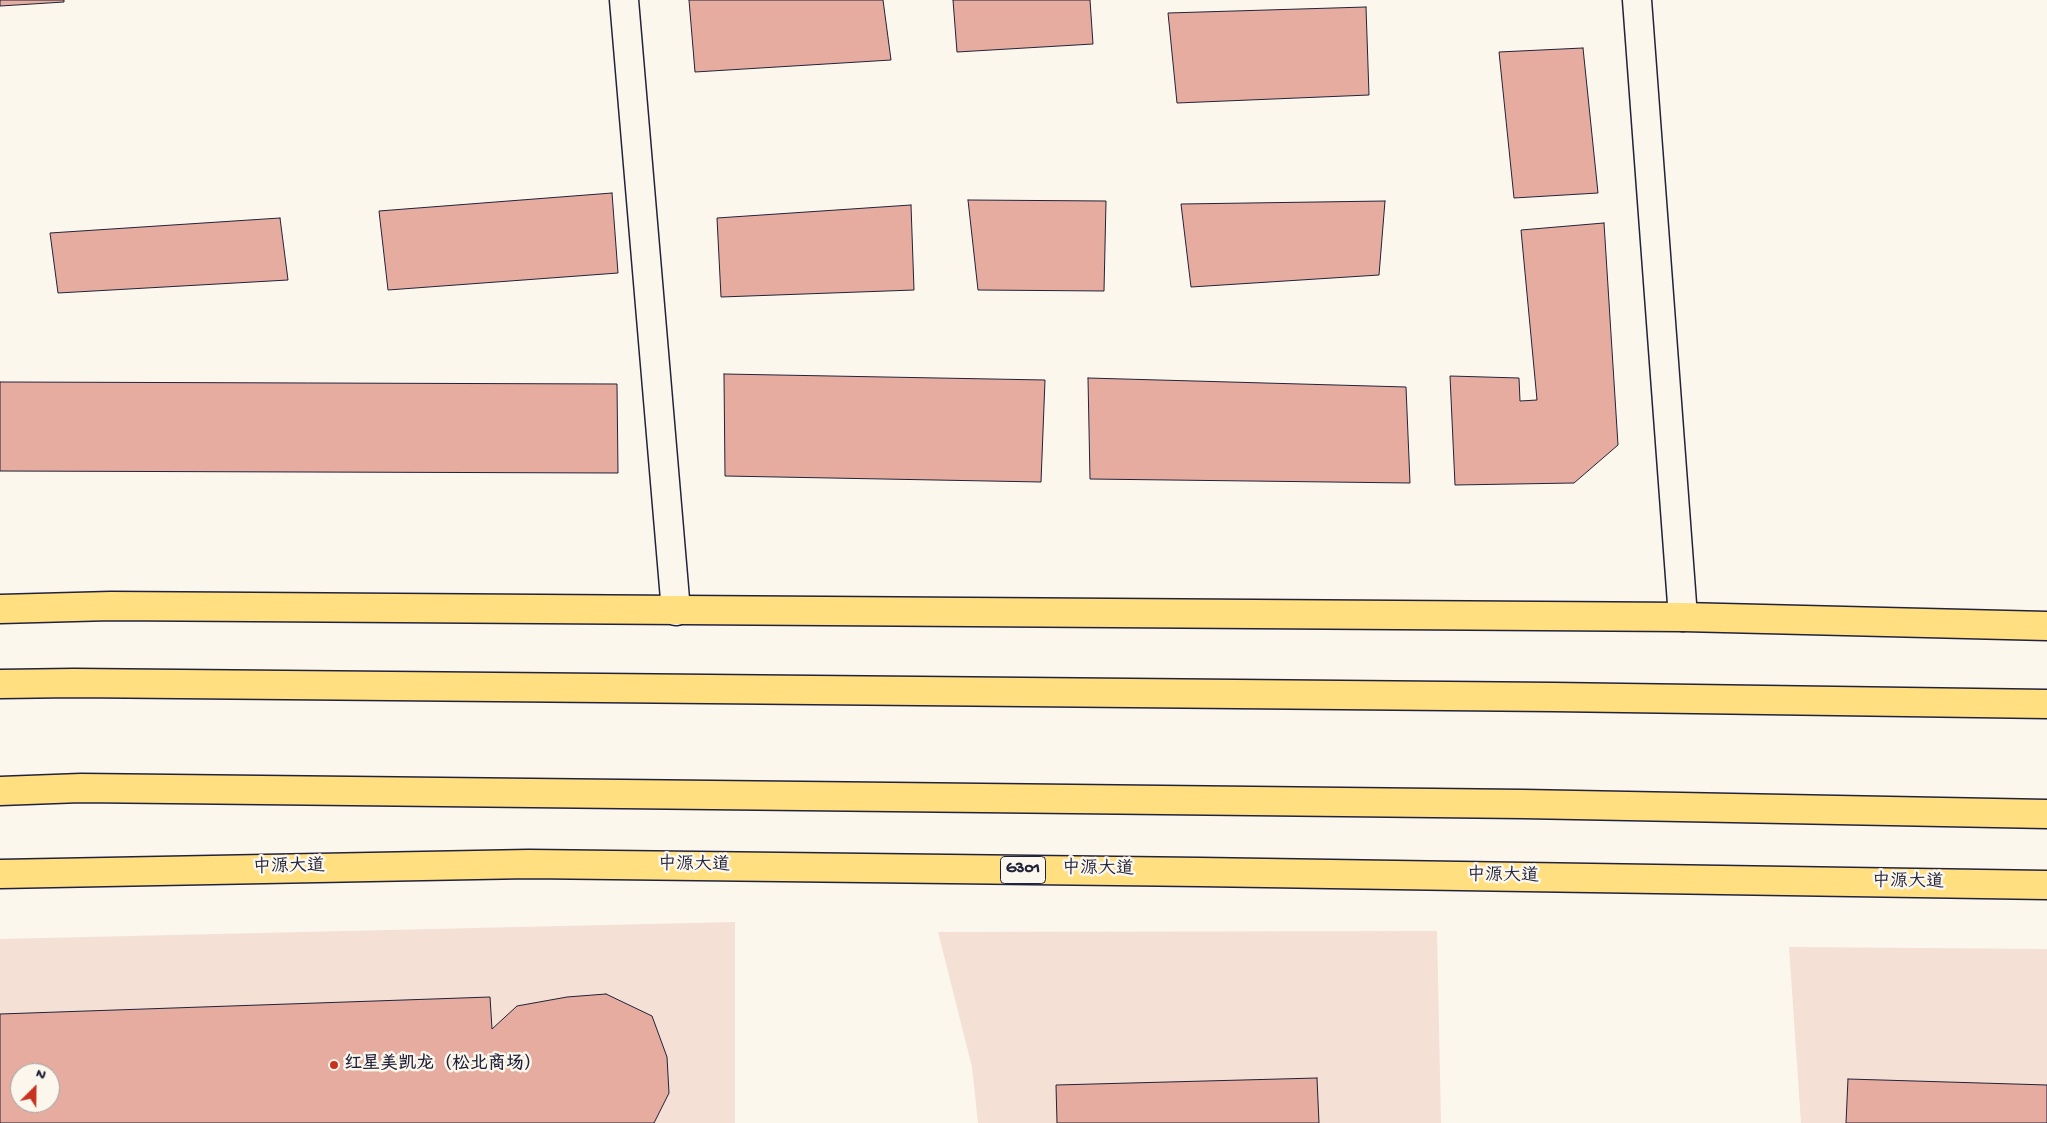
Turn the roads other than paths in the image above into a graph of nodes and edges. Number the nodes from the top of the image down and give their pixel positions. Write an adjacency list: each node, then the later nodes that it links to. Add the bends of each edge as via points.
1 (624, 0): 4 (street)
2 (1637, 0): 5 (street)
3 (0, 609): 4 (highway, via 111,606)
4 (676, 611): 5 (highway)
5 (1682, 617): 6 (highway)
6 (2047, 626)
7 (0, 684): 8 (highway)
8 (2047, 704)
9 (0, 791): 10 (highway, via 111,789 1513,804)
10 (2047, 814)
11 (0, 874): 12 (highway, 中源大道 / G301, via 529,864)
12 (2047, 885)

